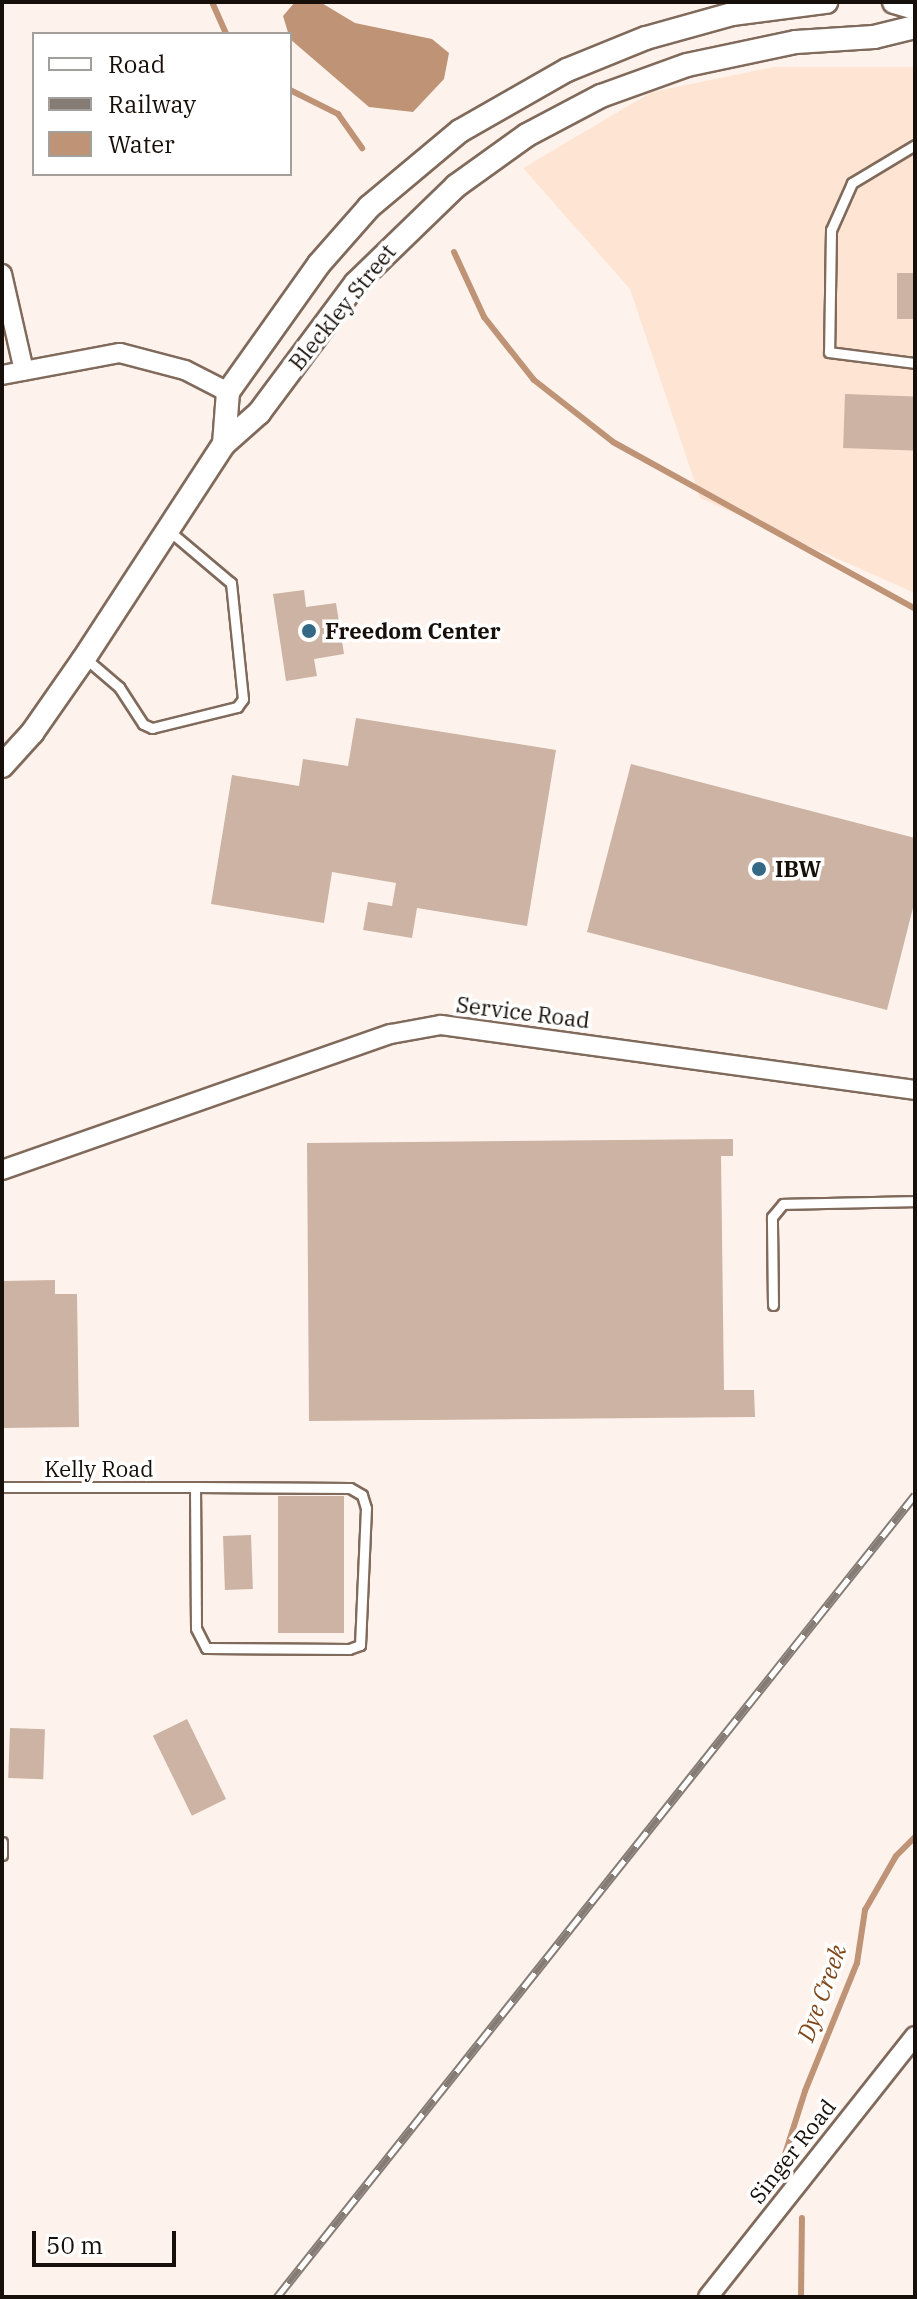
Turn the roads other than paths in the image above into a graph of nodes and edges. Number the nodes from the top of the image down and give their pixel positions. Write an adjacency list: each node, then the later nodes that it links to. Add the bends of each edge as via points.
1 (826, 2): 10 (street, Bleckley Street, via 732,14 646,38 567,70 460,131 369,207 319,264)
2 (894, 2): 3 (street)
3 (915, 8)
4 (915, 27): 11 (street, Bleckley Street, via 874,37 796,42 687,65 601,96 527,135 411,225 356,283 259,413)
5 (915, 145): 7 (lane, via 852,183 831,230 829,352)
6 (2, 274): 8 (street)
7 (915, 363)
8 (24, 371): 9 (street); 10 (street, via 120,353 185,370)
9 (2, 375)
10 (228, 392): 11 (street, Bleckley Street)
11 (224, 444): 12 (street, Bleckley Street)
12 (168, 530): 13 (street, Bleckley Street); 13 (lane, via 231,583 243,699 237,707 152,728 143,724 119,687)
13 (85, 657): 14 (street, Bleckley Street)
14 (2, 766)
15 (915, 1090): 16 (street, Service Road, via 441,1025 391,1034)
16 (2, 1170)
17 (915, 1201): 18 (lane, via 783,1204 772,1217)
18 (773, 1305)
19 (2, 1487): 20 (lane, Kelly Road)
20 (195, 1487): 20 (lane, Kelly Road, via 350,1488 362,1495 360,1645 206,1648 196,1628)
21 (2, 1842): 22 (lane)
22 (2, 1855)
23 (915, 2036): 24 (street, Singer Road)
24 (708, 2297)

